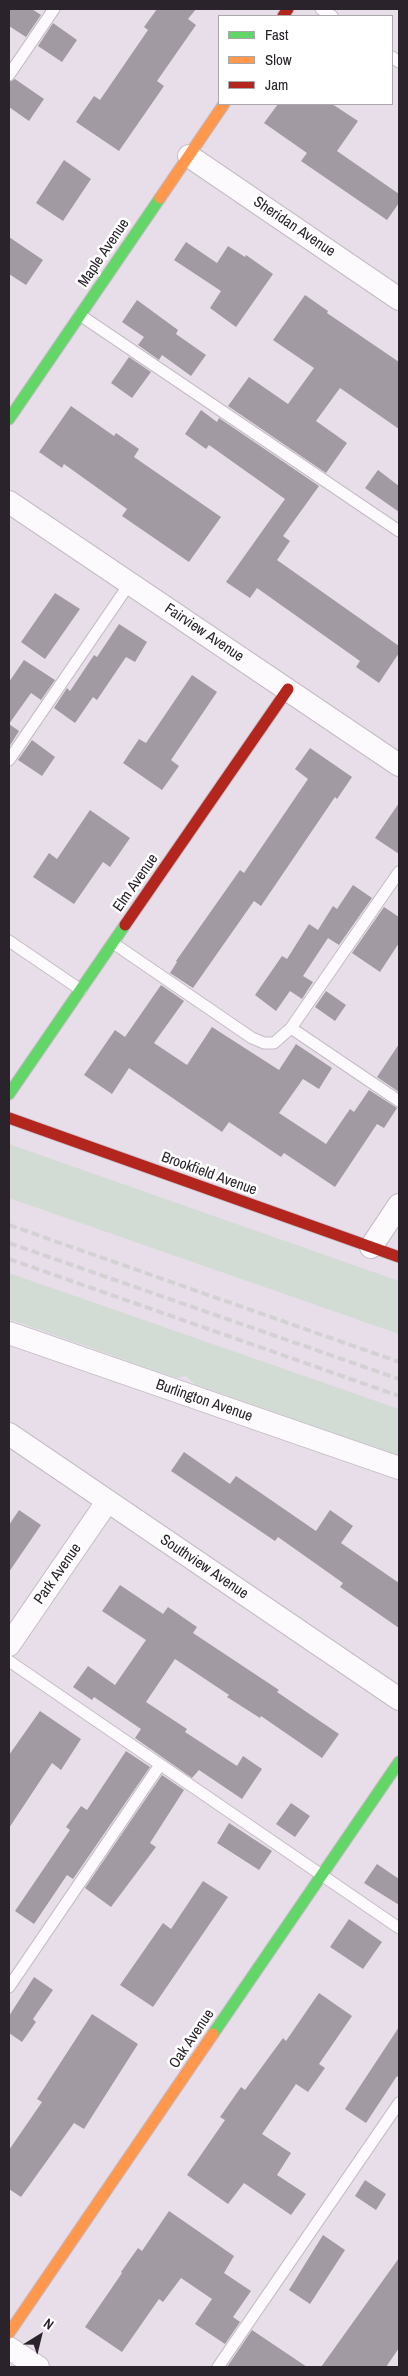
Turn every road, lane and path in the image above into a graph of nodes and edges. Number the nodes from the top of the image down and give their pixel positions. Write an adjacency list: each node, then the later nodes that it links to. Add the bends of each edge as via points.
1 (54, 9): 2 (lane)
2 (9, 75)
3 (223, 105): 4 (street, Maple Avenue)
4 (188, 156): 5 (street, Sheridan Avenue); 6 (street, Maple Avenue)
5 (399, 299)
6 (80, 315): 7 (street, Maple Avenue); 9 (lane)
7 (9, 419)
8 (9, 502): 10 (street, Fairview Avenue)
9 (399, 531)
10 (130, 583): 11 (street, Fairview Avenue); 12 (lane)
11 (288, 689): 13 (street, Fairview Avenue); 16 (street, Elm Avenue)
12 (9, 760)
13 (399, 764)
14 (399, 872): 18 (lane)
15 (9, 941): 17 (lane)
16 (113, 943): 17 (street, Elm Avenue); 18 (lane, via 252,1038 274,1043)
17 (81, 990): 19 (street, Elm Avenue)
18 (291, 1028): 20 (lane)
19 (9, 1094)
20 (399, 1101)
21 (9, 1118): 23 (street, Brookfield Avenue)
22 (399, 1205): 23 (street)
23 (370, 1247): 24 (street, Brookfield Avenue)
24 (399, 1257)
25 (9, 1333): 27 (street, Burlington Avenue)
26 (9, 1434): 28 (street, Southview Avenue)
27 (399, 1468)
28 (107, 1502): 29 (street, Park Avenue); 31 (street, Southview Avenue)
29 (9, 1645)
30 (9, 1661): 33 (lane)
31 (399, 1699)
32 (399, 1762): 34 (street, Oak Avenue)
33 (160, 1765): 34 (lane); 36 (lane)
34 (322, 1875): 35 (lane); 38 (street, Oak Avenue)
35 (399, 1928)
36 (9, 1987)
37 (399, 2103): 41 (lane)
38 (9, 2333)
39 (9, 2348): 40 (street)
40 (38, 2367)
41 (218, 2367)

